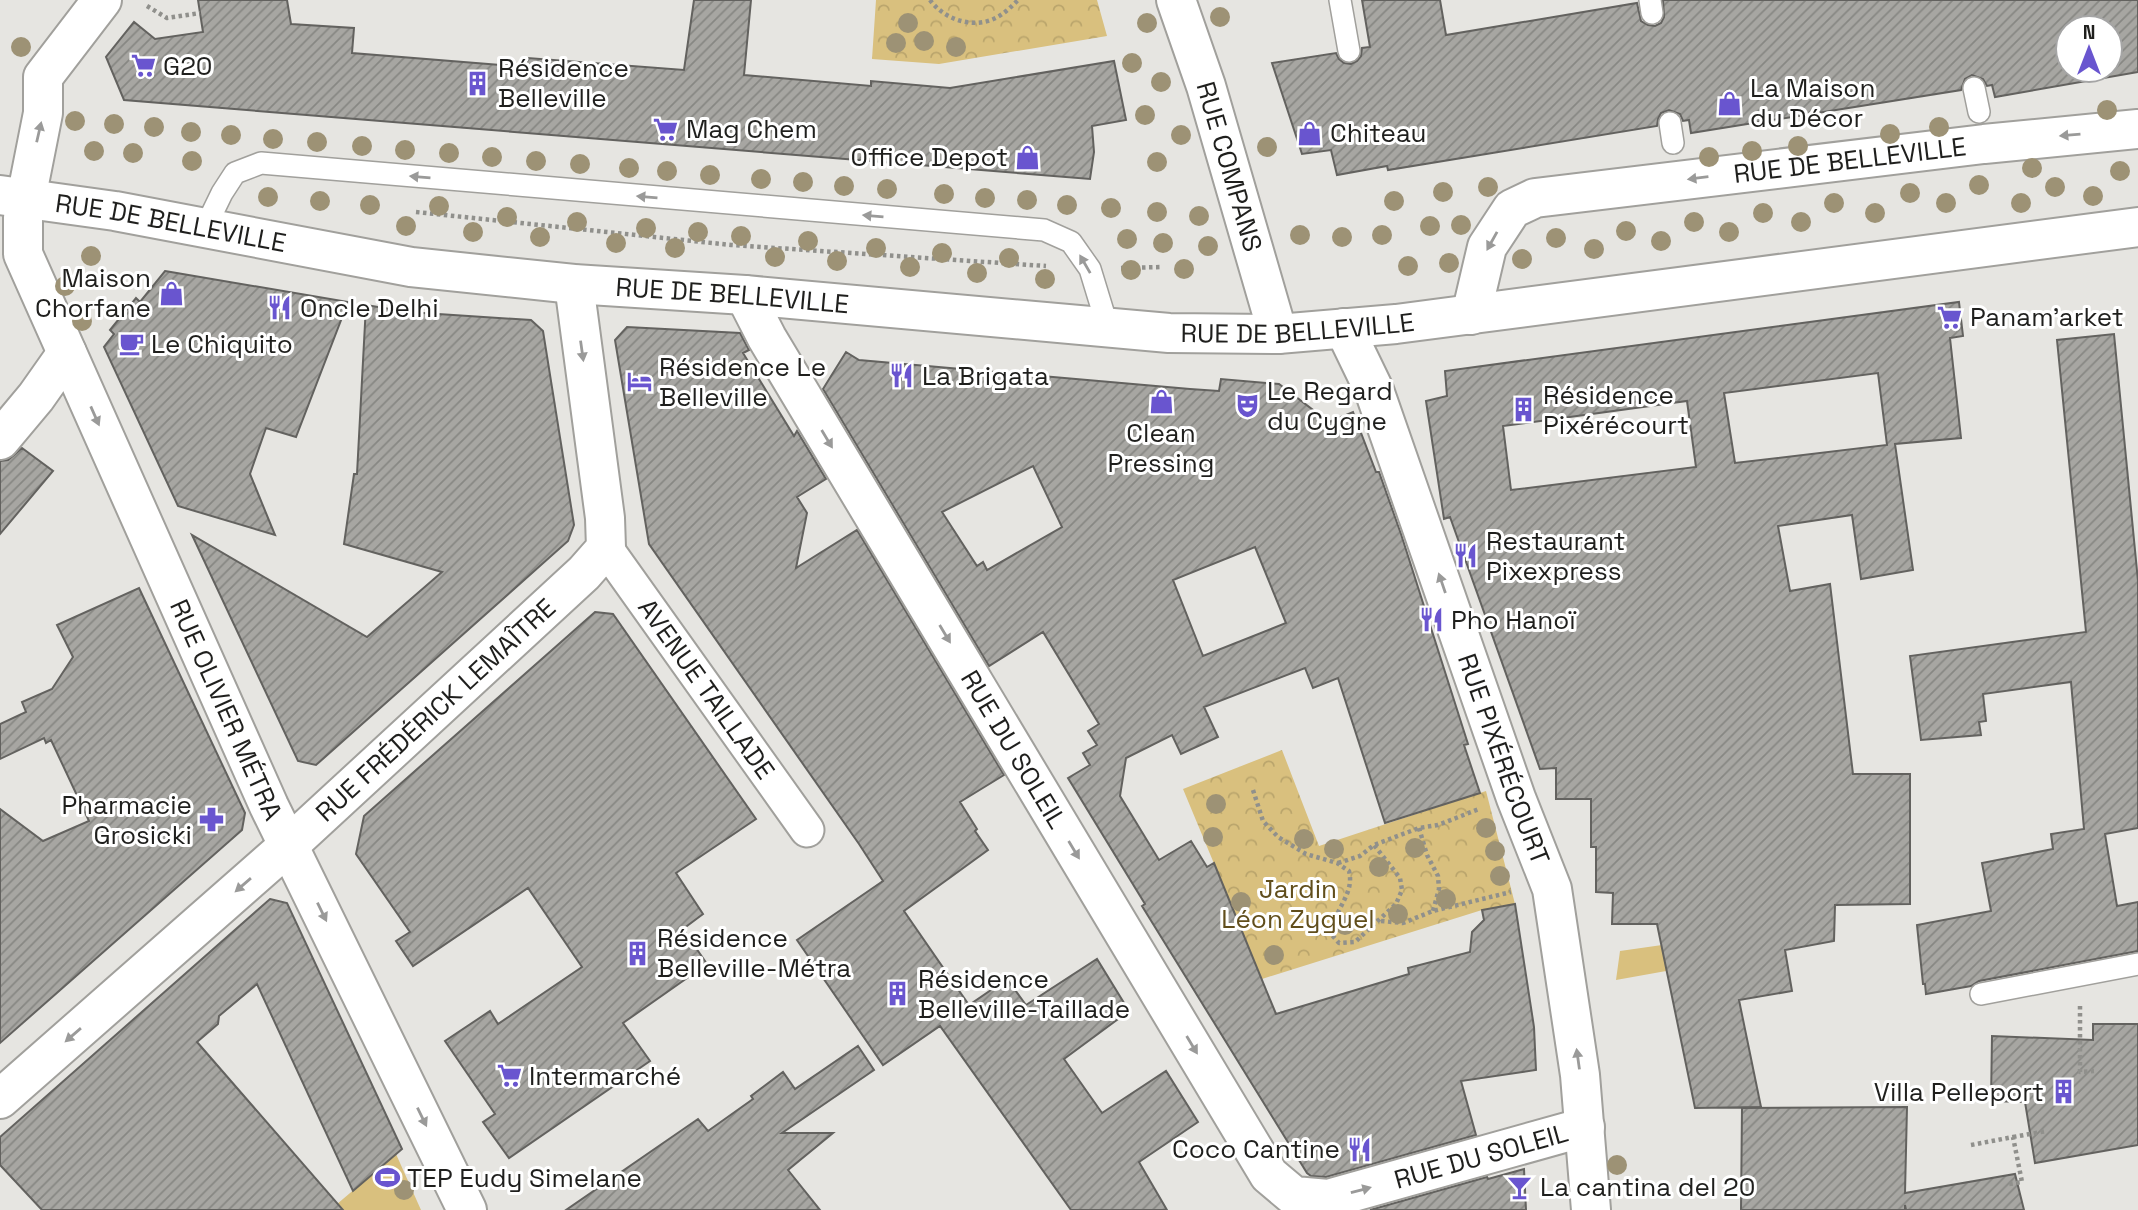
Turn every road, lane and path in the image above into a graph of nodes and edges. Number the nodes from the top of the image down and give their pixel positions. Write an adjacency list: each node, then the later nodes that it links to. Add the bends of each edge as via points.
1 (102, 0): 12 (street, RUE OLIVIER MÉTRA, one-way to 1, via 43,113 43,77)
2 (930, 0): 3 (path, via 958,21 973,23 1003,14)
3 (1018, 0)
4 (1176, 0): 23 (street, RUE COMPANS, via 1206,86)
5 (1340, 0): 8 (lane)
6 (147, 6): 7 (path, via 167,18)
7 (200, 13)
8 (1349, 51)
9 (1974, 88): 10 (lane)
10 (1979, 112)
11 (2138, 129): 20 (street, RUE DE BELLEVILLE, one-way to 20, via 1535,198 1512,209 1487,247)
12 (13, 197): 15 (street, RUE DE BELLEVILLE); 24 (street, RUE OLIVIER MÉTRA, via 23,219 23,254)
13 (416, 212): 17 (path, via 731,245)
14 (2138, 227): 20 (street, RUE DE BELLEVILLE)
15 (205, 228): 17 (lane, one-way to 15, via 1071,242 1044,230 261,163 235,173); 18 (street, RUE DE BELLEVILLE, via 411,267)
16 (1162, 267): 17 (path)
17 (1090, 269): 21 (lane)
18 (574, 284): 19 (street, RUE DE BELLEVILLE); 26 (street, one-way to 26)
19 (745, 295): 21 (street, RUE DE BELLEVILLE); 47 (street, RUE DU SOLEIL, one-way to 47, via 1269,1175)
20 (1471, 315): 22 (street, RUE DE BELLEVILLE)
21 (1108, 328): 23 (street, RUE DE BELLEVILLE)
22 (1344, 328): 23 (street, RUE DE BELLEVILLE); 42 (street, RUE PIXÉRÉCOURT, one-way to 22, via 1552,889 1374,390)
23 (1278, 334)
24 (68, 353): 25 (street); 31 (street, RUE OLIVIER MÉTRA, one-way to 31)
25 (0, 440)
26 (606, 548): 30 (street, AVENUE TAILLADE); 31 (street, RUE FRÉDÉRICK LEMAÎTRE)
27 (1253, 790): 33 (path, via 1264,821 1278,837 1306,854)
28 (1438, 825): 29 (path)
29 (1419, 828): 32 (path); 35 (path, via 1438,876)
30 (807, 830)
31 (289, 845): 41 (street, RUE FRÉDÉRICK LEMAÎTRE, one-way to 41); 48 (street, RUE OLIVIER MÉTRA, one-way to 48)
32 (1374, 845): 33 (path, via 1360,856); 36 (path, via 1400,878 1402,890)
33 (1337, 863): 36 (path, via 1349,871 1352,882 1331,934 1339,943 1355,942)
34 (1512, 891): 35 (path)
35 (1433, 911): 36 (path, via 1404,923)
36 (1380, 921)
37 (2138, 964): 38 (lane)
38 (1981, 994)
39 (2080, 1005): 40 (path, via 2080,1072)
40 (2094, 1071)
41 (0, 1099)
42 (1585, 1127): 47 (street, RUE DU SOLEIL, one-way to 42, via 1328,1199); 49 (street, RUE PIXÉRÉCOURT)
43 (2047, 1131): 44 (path)
44 (2013, 1138): 45 (path); 46 (path, via 2022,1182)
45 (1971, 1145)
46 (2009, 1184)
47 (1294, 1203)
48 (467, 1210)
49 (1591, 1210)

